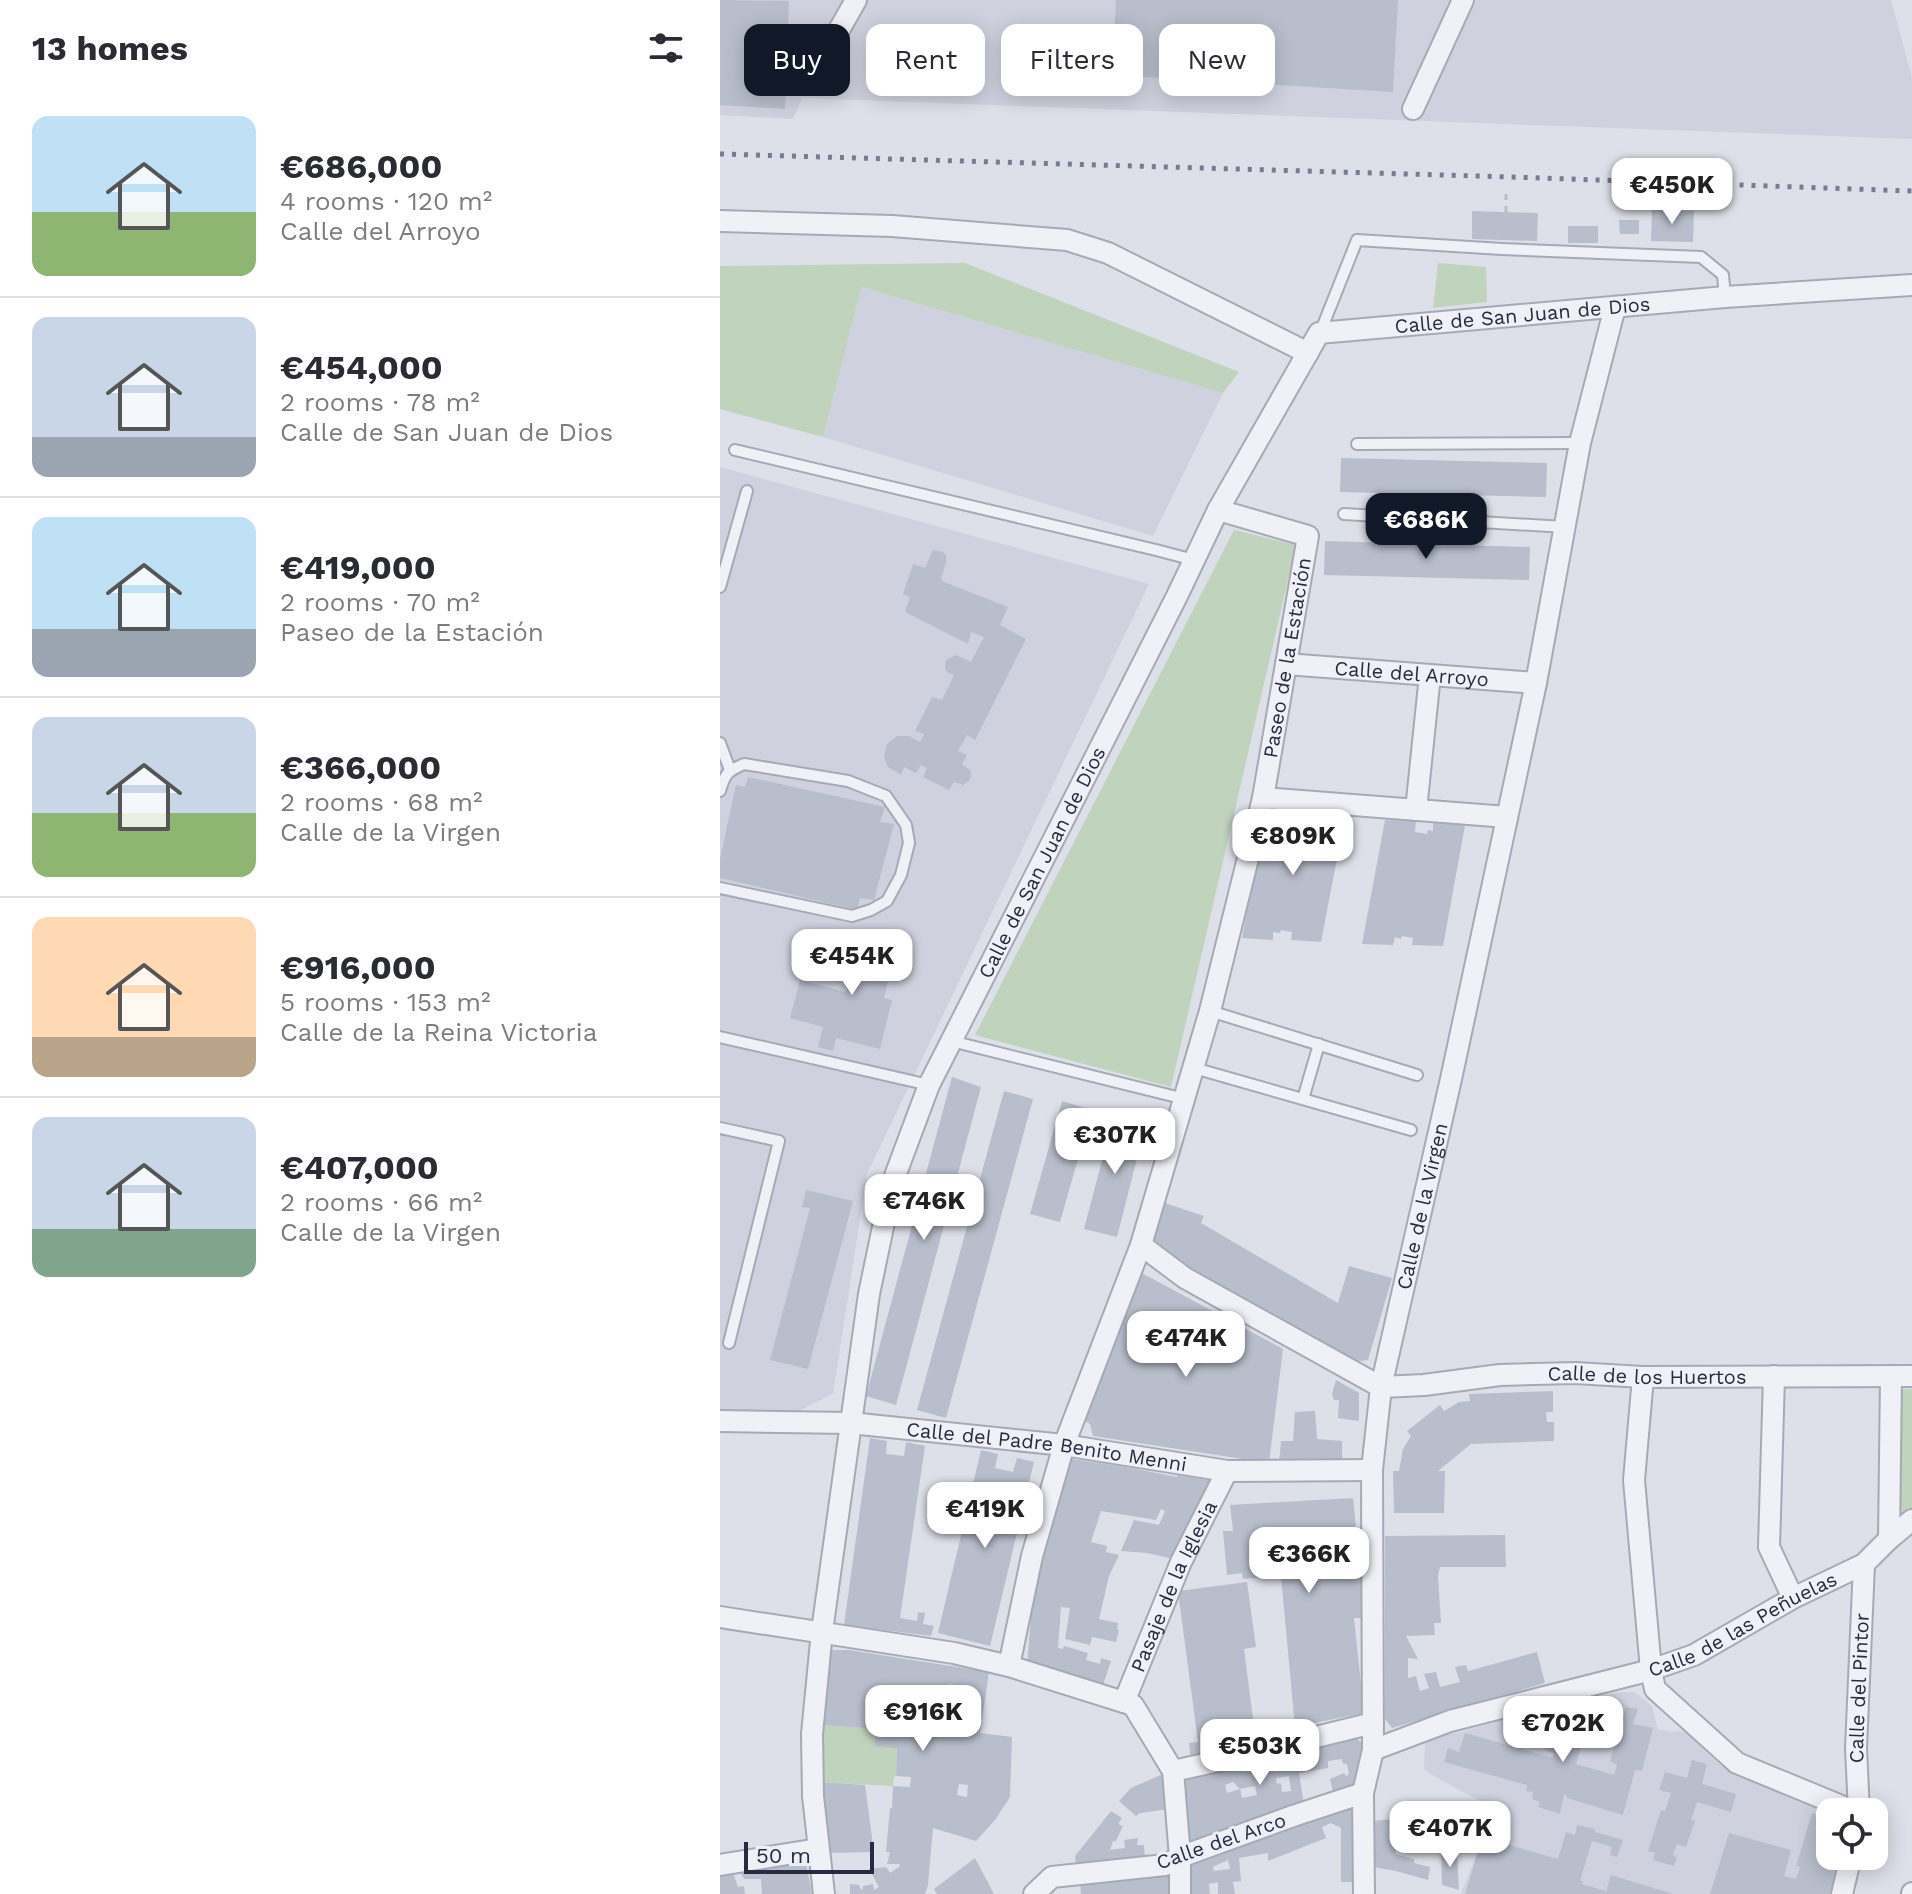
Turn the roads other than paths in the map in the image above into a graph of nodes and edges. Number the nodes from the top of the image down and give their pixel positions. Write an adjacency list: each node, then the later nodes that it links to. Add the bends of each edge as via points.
1 (856, 0): 3 (street)
2 (1463, 0): 4 (street)
3 (842, 24)
4 (1413, 109)
5 (720, 221): 10 (street, via 892,226 1067,240 1108,253)
6 (1912, 285): 7 (street, Calle de San Juan de Dios)
7 (1725, 297): 8 (street, Calle de San Juan de Dios); 9 (lane, Calle de San Juan de Dios, via 1723,275 1701,257 1357,240)
8 (1615, 307): 9 (street, Calle de San Juan de Dios); 11 (street, Calle de la Virgen)
9 (1319, 333): 10 (street, Calle de San Juan de Dios)
10 (1308, 353): 15 (street, Calle de San Juan de Dios)
11 (1580, 443): 12 (lane); 17 (street, Calle de la Virgen)
12 (1357, 444)
13 (735, 450): 18 (lane)
14 (747, 491): 19 (lane)
15 (1218, 510): 18 (street, Calle de San Juan de Dios); 20 (street, Paseo de la Estación, via 1308,536)
16 (1344, 514): 17 (lane)
17 (1565, 527): 22 (street, Calle de la Virgen)
18 (1194, 560): 32 (street, Calle de San Juan de Dios)
19 (720, 587)
20 (1286, 664): 21 (street, Calle del Arroyo); 26 (street, Paseo de la Estación)
21 (1430, 675): 22 (street, Calle del Arroyo); 27 (street)
22 (1536, 683): 28 (street, Calle de la Virgen)
23 (720, 743): 24 (lane)
24 (730, 770): 25 (lane); 29 (lane, via 744,764 848,781 886,796 906,825 909,843 887,901 852,916)
25 (720, 791)
26 (1263, 798): 27 (street); 30 (street, Paseo de la Estación)
27 (1416, 810): 28 (street)
28 (1507, 817): 46 (street, Calle de la Virgen)
29 (720, 888)
30 (1210, 1011): 33 (lane); 34 (street, Paseo de la Estación)
31 (720, 1037): 36 (lane)
32 (951, 1041): 36 (street, Calle de San Juan de Dios); 37 (lane)
33 (1319, 1044): 35 (lane); 38 (lane)
34 (1194, 1068): 37 (street, Paseo de la Estación); 38 (lane)
35 (1417, 1075)
36 (929, 1085): 48 (street, Calle de San Juan de Dios, via 892,1184)
37 (1185, 1099): 41 (street, Paseo de la Estación)
38 (1303, 1099): 40 (lane)
39 (720, 1128): 42 (lane, via 779,1141)
40 (1411, 1130)
41 (1141, 1245): 46 (street, via 1185,1278); 49 (street, Paseo de la Estación)
42 (729, 1343)
43 (1774, 1376): 44 (street, Calle de los Huertos); 45 (street, Calle de los Huertos); 55 (street, via 1769,1547)
44 (1902, 1376): 53 (street)
45 (1643, 1377): 46 (street, Calle de los Huertos, via 1500,1375); 59 (street, via 1634,1480)
46 (1381, 1387): 50 (street, Calle de la Virgen)
47 (720, 1421): 48 (street, Calle del Padre Benito Menni)
48 (850, 1423): 49 (street, Calle del Padre Benito Menni); 57 (street, Calle de San Juan de Dios)
49 (1064, 1445): 51 (street, Calle del Padre Benito Menni); 58 (street, Paseo de la Estación, via 1032,1556)
50 (1372, 1470): 51 (street, Calle del Padre Benito Menni); 61 (street, Calle de la Virgen)
51 (1227, 1471): 60 (street, Pasaje de la Iglesia, via 1181,1562)
52 (1912, 1520): 53 (street, Calle de las Peñuelas)
53 (1889, 1539): 54 (street, Calle de las Peñuelas)
54 (1864, 1564): 55 (street, Calle de las Peñuelas); 66 (street, Calle del Pintor)
55 (1793, 1598): 59 (street, Calle de las Peñuelas, via 1694,1655)
56 (720, 1617): 57 (street)
57 (822, 1631): 58 (street); 67 (street, Calle de San Juan de Dios, via 812,1734)
58 (1009, 1666): 60 (street)
59 (1651, 1670): 62 (street, Calle de las Peñuelas, via 1450,1721); 65 (street, via 1655,1689 1737,1763)
60 (1128, 1704): 63 (street)
61 (1373, 1723): 62 (street, Calle de la Virgen); 63 (street)
62 (1373, 1750): 64 (street, Calle de la Virgen)
63 (1173, 1771): 68 (street)
64 (1363, 1793): 68 (street, Calle del Arco); 74 (street, Calle de la Virgen)
65 (1823, 1798)
66 (1857, 1798)
67 (818, 1849): 69 (street); 71 (street, Calle de San Juan de Dios)
68 (1180, 1857): 72 (street, Calle del Arco, via 1165,1865 1052,1877); 73 (street)
69 (720, 1865)
70 (1848, 1870): 75 (street)
71 (824, 1894)
72 (1034, 1894)
73 (1180, 1894)
74 (1364, 1894)
75 (1842, 1894)

